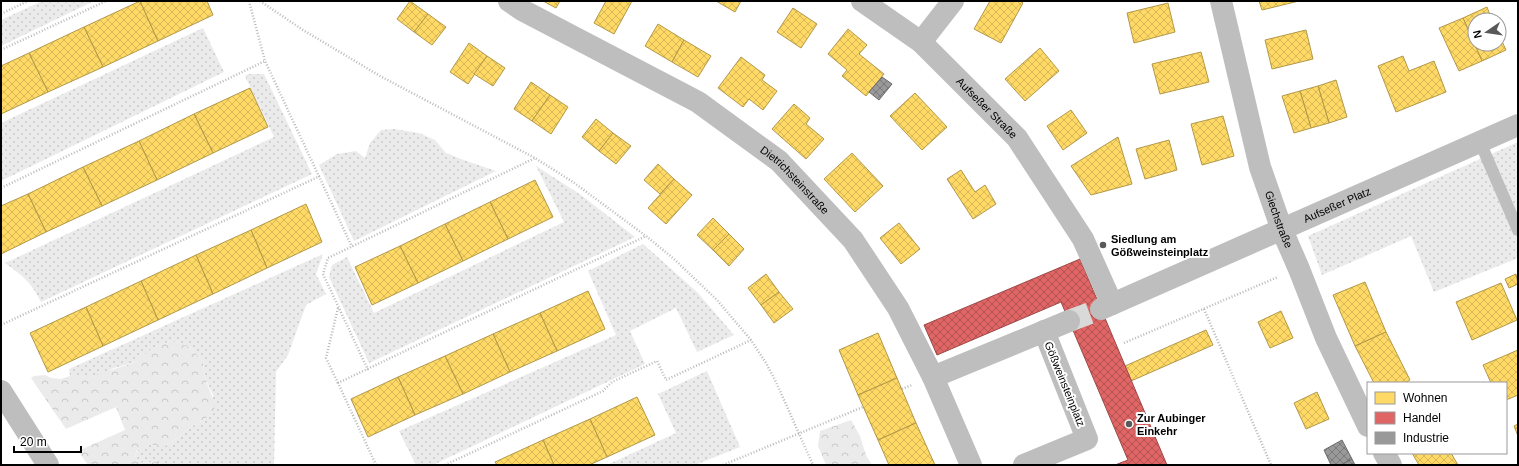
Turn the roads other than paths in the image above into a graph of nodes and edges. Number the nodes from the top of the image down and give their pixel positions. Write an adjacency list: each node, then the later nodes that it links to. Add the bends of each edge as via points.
1 (509, 1): 13 (street, Dietrichsteinstraße, via 698,102 779,161 853,240 898,308)
2 (862, 1): 5 (street, Aufseßer Straße)
3 (953, 1): 5 (street)
4 (1221, 1): 8 (street, Giechstraße, via 1260,167)
5 (921, 42): 10 (street, Aufseßer Straße, via 1017,138)
6 (1518, 125): 7 (street, Aufseßer Platz)
7 (1480, 142): 8 (street, Aufseßer Platz); 9 (lane)
8 (1282, 230): 10 (street, Aufseßer Platz, via 1106,306); 15 (street, Giechstraße, via 1326,338)
9 (1518, 230)
10 (1083, 239)
11 (1069, 321): 12 (street)
12 (1044, 331): 13 (street, Gößweinsteinplatz); 19 (street, Gößweinsteinplatz, via 1087,439)
13 (933, 376): 18 (street, Dietrichsteinstraße)
14 (1, 391): 17 (street)
15 (1367, 424)
16 (1385, 454): 20 (street)
17 (48, 465)
18 (971, 465)
19 (1024, 465)
20 (1391, 465)

